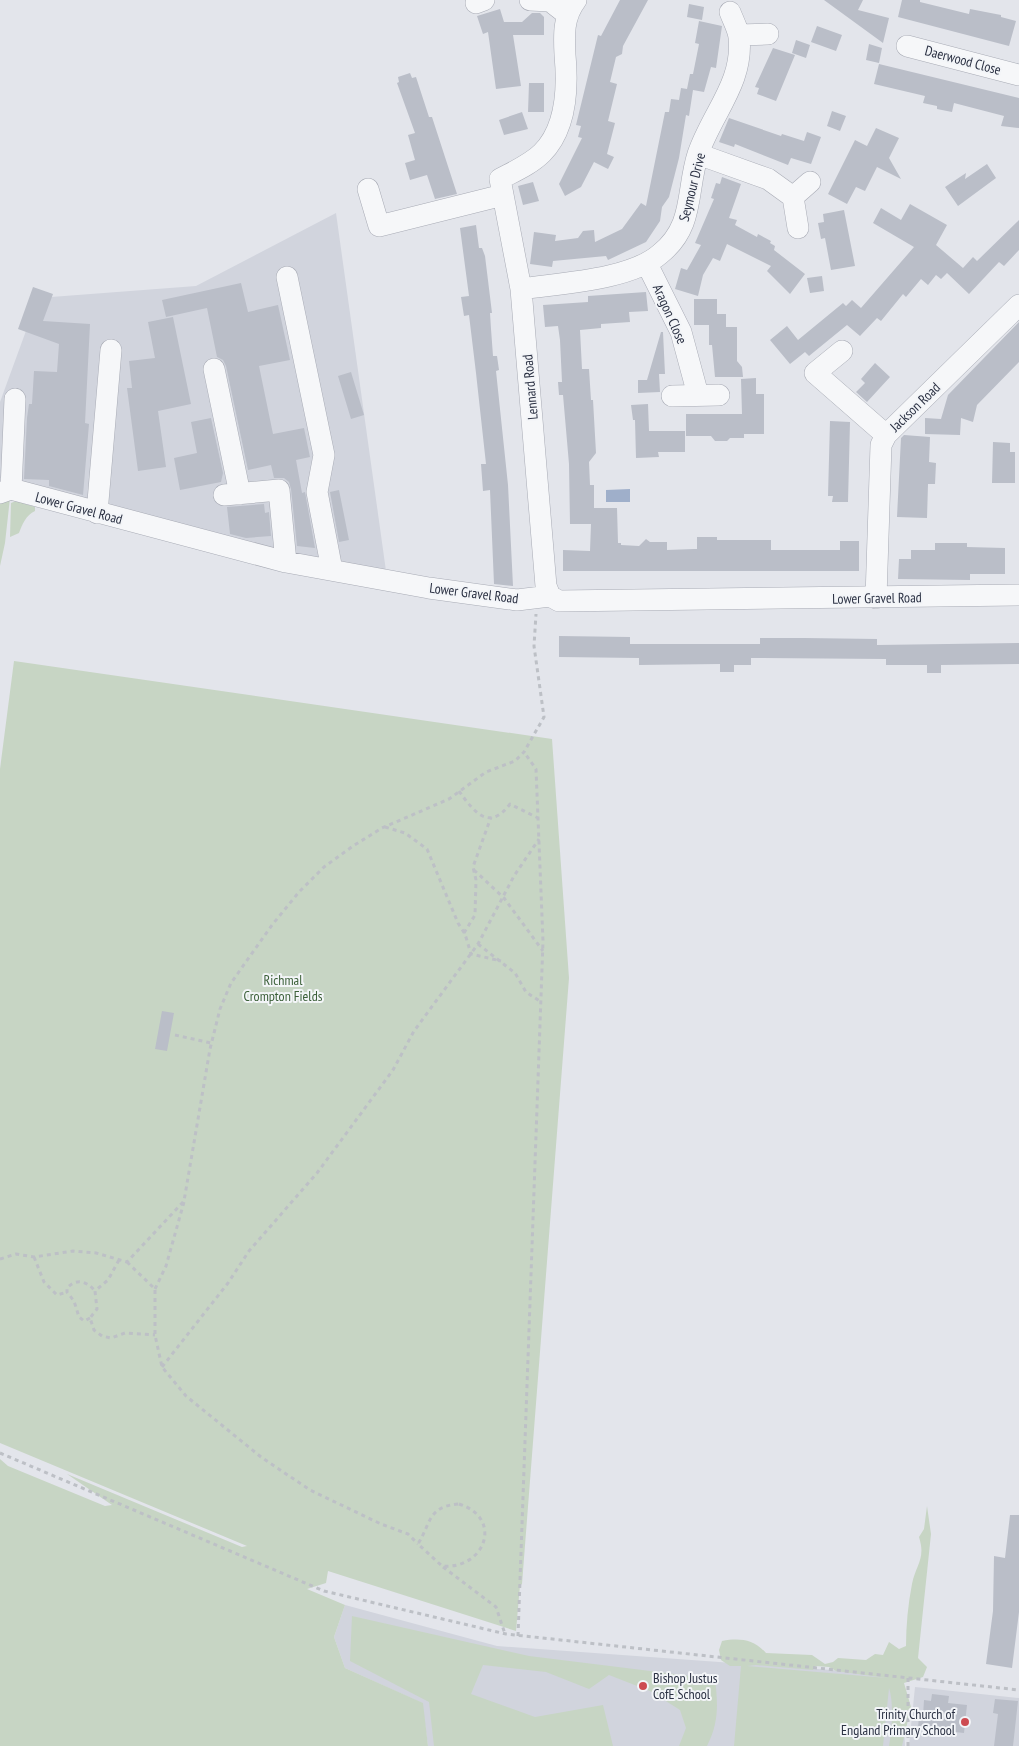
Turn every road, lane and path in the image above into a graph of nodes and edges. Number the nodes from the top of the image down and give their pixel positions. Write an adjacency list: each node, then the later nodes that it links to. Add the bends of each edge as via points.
1 (530, 0): 2 (street)
2 (572, 7): 10 (street, via 563,40 566,97 556,131 538,156)
3 (730, 12): 5 (street, Seymour Drive)
4 (768, 34): 5 (street)
5 (739, 35): 8 (street, Seymour Drive, via 739,57 732,88)
6 (906, 46): 7 (street, Daerwood Close)
7 (1019, 75)
8 (698, 154): 12 (street, via 768,179); 14 (street, Seymour Drive, via 690,205 680,231 667,248)
9 (810, 182): 12 (street)
10 (502, 187): 11 (street, via 379,226); 16 (street, Lennard Road)
11 (368, 190)
12 (792, 197): 13 (street)
13 (798, 228)
14 (647, 264): 16 (street, Seymour Drive, via 620,273); 23 (street, Aragon Close, via 681,332)
15 (288, 277): 29 (street, via 324,455 317,492)
16 (522, 289): 31 (street, Lennard Road, via 546,586)
17 (1019, 305): 25 (street, Jackson Road)
18 (110, 350): 27 (street)
19 (842, 351): 25 (street, via 815,373)
20 (214, 369): 28 (street, via 232,494 279,490)
21 (719, 395): 23 (street)
22 (672, 396): 23 (street)
23 (698, 396)
24 (15, 399): 26 (street)
25 (886, 435): 32 (street, Jackson Road, via 881,445)
26 (5, 491): 27 (street, Lower Gravel Road)
27 (97, 513): 28 (street, Lower Gravel Road)
28 (286, 562): 29 (street, Lower Gravel Road)
29 (332, 570): 31 (street, Lower Gravel Road, via 517,600)
30 (1019, 595): 32 (street, Lower Gravel Road)
31 (550, 596): 32 (street, Lower Gravel Road, via 559,601); 33 (path, via 536,612 534,646 544,717)
32 (876, 598)
33 (524, 752): 34 (path, via 515,761 486,772); 36 (path, via 536,769)
34 (460, 791): 35 (path, via 470,808 482,817); 37 (path, via 449,799)
35 (491, 817): 36 (path, via 503,814 510,804); 39 (path)
36 (538, 819): 38 (path)
37 (384, 827): 41 (path, via 405,834 427,850); 48 (path, via 324,867 272,925 231,983)
38 (539, 839): 40 (path, via 514,876); 43 (path)
39 (474, 870): 40 (path); 41 (path, via 475,915)
40 (504, 898): 42 (path); 43 (path)
41 (464, 933): 44 (path)
42 (478, 944): 44 (path); 45 (path)
43 (543, 951): 46 (path)
44 (471, 954): 45 (path); 59 (path, via 414,1030 393,1070 317,1173 249,1251)
45 (500, 962): 46 (path, via 515,973 526,992)
46 (541, 1002): 64 (path)
47 (175, 1035): 48 (path)
48 (211, 1043): 49 (path)
49 (184, 1201): 53 (path); 54 (path, via 166,1266)
50 (34, 1257): 51 (path, via 16,1254); 52 (path, via 73,1251); 56 (path, via 48,1288 58,1295)
51 (0, 1259)
52 (119, 1260): 53 (path); 55 (path, via 108,1280)
53 (127, 1262): 54 (path)
54 (155, 1289): 58 (path)
55 (95, 1291): 56 (path, via 76,1281 67,1288); 57 (path, via 97,1309)
56 (67, 1292): 57 (path, via 74,1300 79,1317 84,1320)
57 (90, 1318): 58 (path, via 94,1330 102,1336 111,1338 125,1333)
58 (155, 1335): 59 (path)
59 (162, 1367): 61 (path, via 186,1396 262,1457 310,1490 408,1534)
60 (0, 1453): 63 (path, via 324,1591)
61 (418, 1544): 62 (path); 62 (path, via 427,1523 440,1508 459,1504 476,1513 485,1530 481,1549 468,1563)
62 (442, 1566): 63 (path, via 496,1607)
63 (506, 1634): 64 (path)
64 (518, 1636): 65 (path)
65 (908, 1678): 66 (path); 67 (path)
66 (1019, 1690)
67 (908, 1746)

